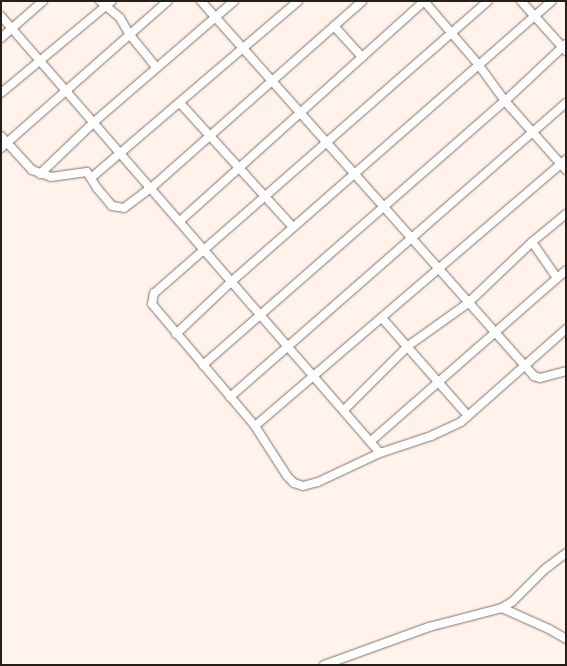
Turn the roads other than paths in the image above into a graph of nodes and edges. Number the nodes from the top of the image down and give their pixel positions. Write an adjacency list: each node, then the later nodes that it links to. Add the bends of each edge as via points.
1 (43, 1): 16 (street)
2 (168, 1): 18 (street)
3 (201, 1): 14 (street)
4 (234, 1): 14 (street)
5 (298, 1): 21 (street)
6 (362, 1): 15 (street)
7 (424, 1): 17 (street); 22 (street)
8 (488, 1): 17 (street)
9 (521, 1): 13 (street)
10 (552, 1): 13 (street)
11 (106, 3): 18 (street); 23 (street)
12 (1, 16): 16 (street)
13 (534, 17): 20 (street); 24 (street)
14 (215, 18): 21 (street); 25 (street)
15 (334, 26): 22 (street); 26 (street)
16 (12, 28): 19 (street); 23 (street)
17 (452, 33): 24 (street); 37 (street)
18 (130, 35): 25 (street); 27 (street)
19 (1, 38)
20 (565, 47): 29 (street)
21 (243, 50): 26 (street); 31 (street)
22 (362, 57): 32 (street)
23 (39, 60): 27 (street); 28 (street)
24 (478, 64): 29 (street); 44 (street)
25 (156, 67): 33 (street)
26 (271, 82): 32 (street); 36 (street)
27 (67, 91): 33 (street); 38 (street)
28 (1, 93)
29 (505, 101): 34 (street); 48 (street)
30 (566, 103): 34 (street)
31 (180, 104): 36 (street); 39 (street)
32 (298, 112): 37 (street); 41 (street)
33 (94, 122): 39 (street); 43 (street)
34 (533, 133): 40 (street); 52 (street)
35 (1, 136): 38 (street)
36 (210, 136): 41 (street); 46 (street)
37 (325, 143): 44 (street); 47 (street)
38 (4, 145): 43 (street)
39 (122, 154): 45 (street); 46 (street)
40 (563, 161): 42 (street); 55 (street)
41 (239, 167): 47 (street); 50 (street)
42 (566, 170)
43 (40, 174): 45 (street, via 51,177 84,171)
44 (353, 175): 48 (street); 51 (street)
45 (91, 178): 46 (street, via 112,206 118,208 124,208)
46 (151, 188): 50 (street)
47 (265, 196): 51 (street); 54 (street)
48 (383, 208): 52 (street); 60 (street)
49 (566, 214): 53 (street)
50 (180, 221): 54 (street)
51 (293, 227): 58 (street)
52 (410, 237): 55 (street); 65 (street)
53 (532, 242): 57 (street); 59 (street)
54 (205, 249): 58 (street); 64 (street, via 152,298 152,304)
55 (438, 270): 59 (street); 61 (street)
56 (566, 270): 57 (street)
57 (557, 278): 63 (street)
58 (232, 281): 60 (street); 64 (street)
59 (468, 303): 63 (street); 66 (street)
60 (261, 315): 65 (street); 67 (street)
61 (382, 318): 66 (street); 70 (street)
62 (566, 330): 68 (street)
63 (495, 333): 68 (street); 71 (street)
64 (176, 334): 67 (street)
65 (288, 346): 70 (street); 72 (street)
66 (408, 346): 71 (street); 73 (street)
67 (203, 365): 72 (street)
68 (525, 366): 69 (street, via 540,378); 74 (street)
69 (566, 371)
70 (314, 376): 73 (street); 75 (street)
71 (439, 382): 74 (street); 76 (street)
72 (230, 397): 75 (street)
73 (344, 410): 76 (street)
74 (468, 416): 77 (street, via 448,428)
75 (255, 426): 77 (street, via 287,476 303,486)
76 (371, 441): 77 (street)
77 (380, 453)
78 (566, 553): 79 (street, via 544,569 514,601)
79 (502, 608): 80 (street); 81 (street, via 429,627)
80 (566, 639)
81 (324, 665)

